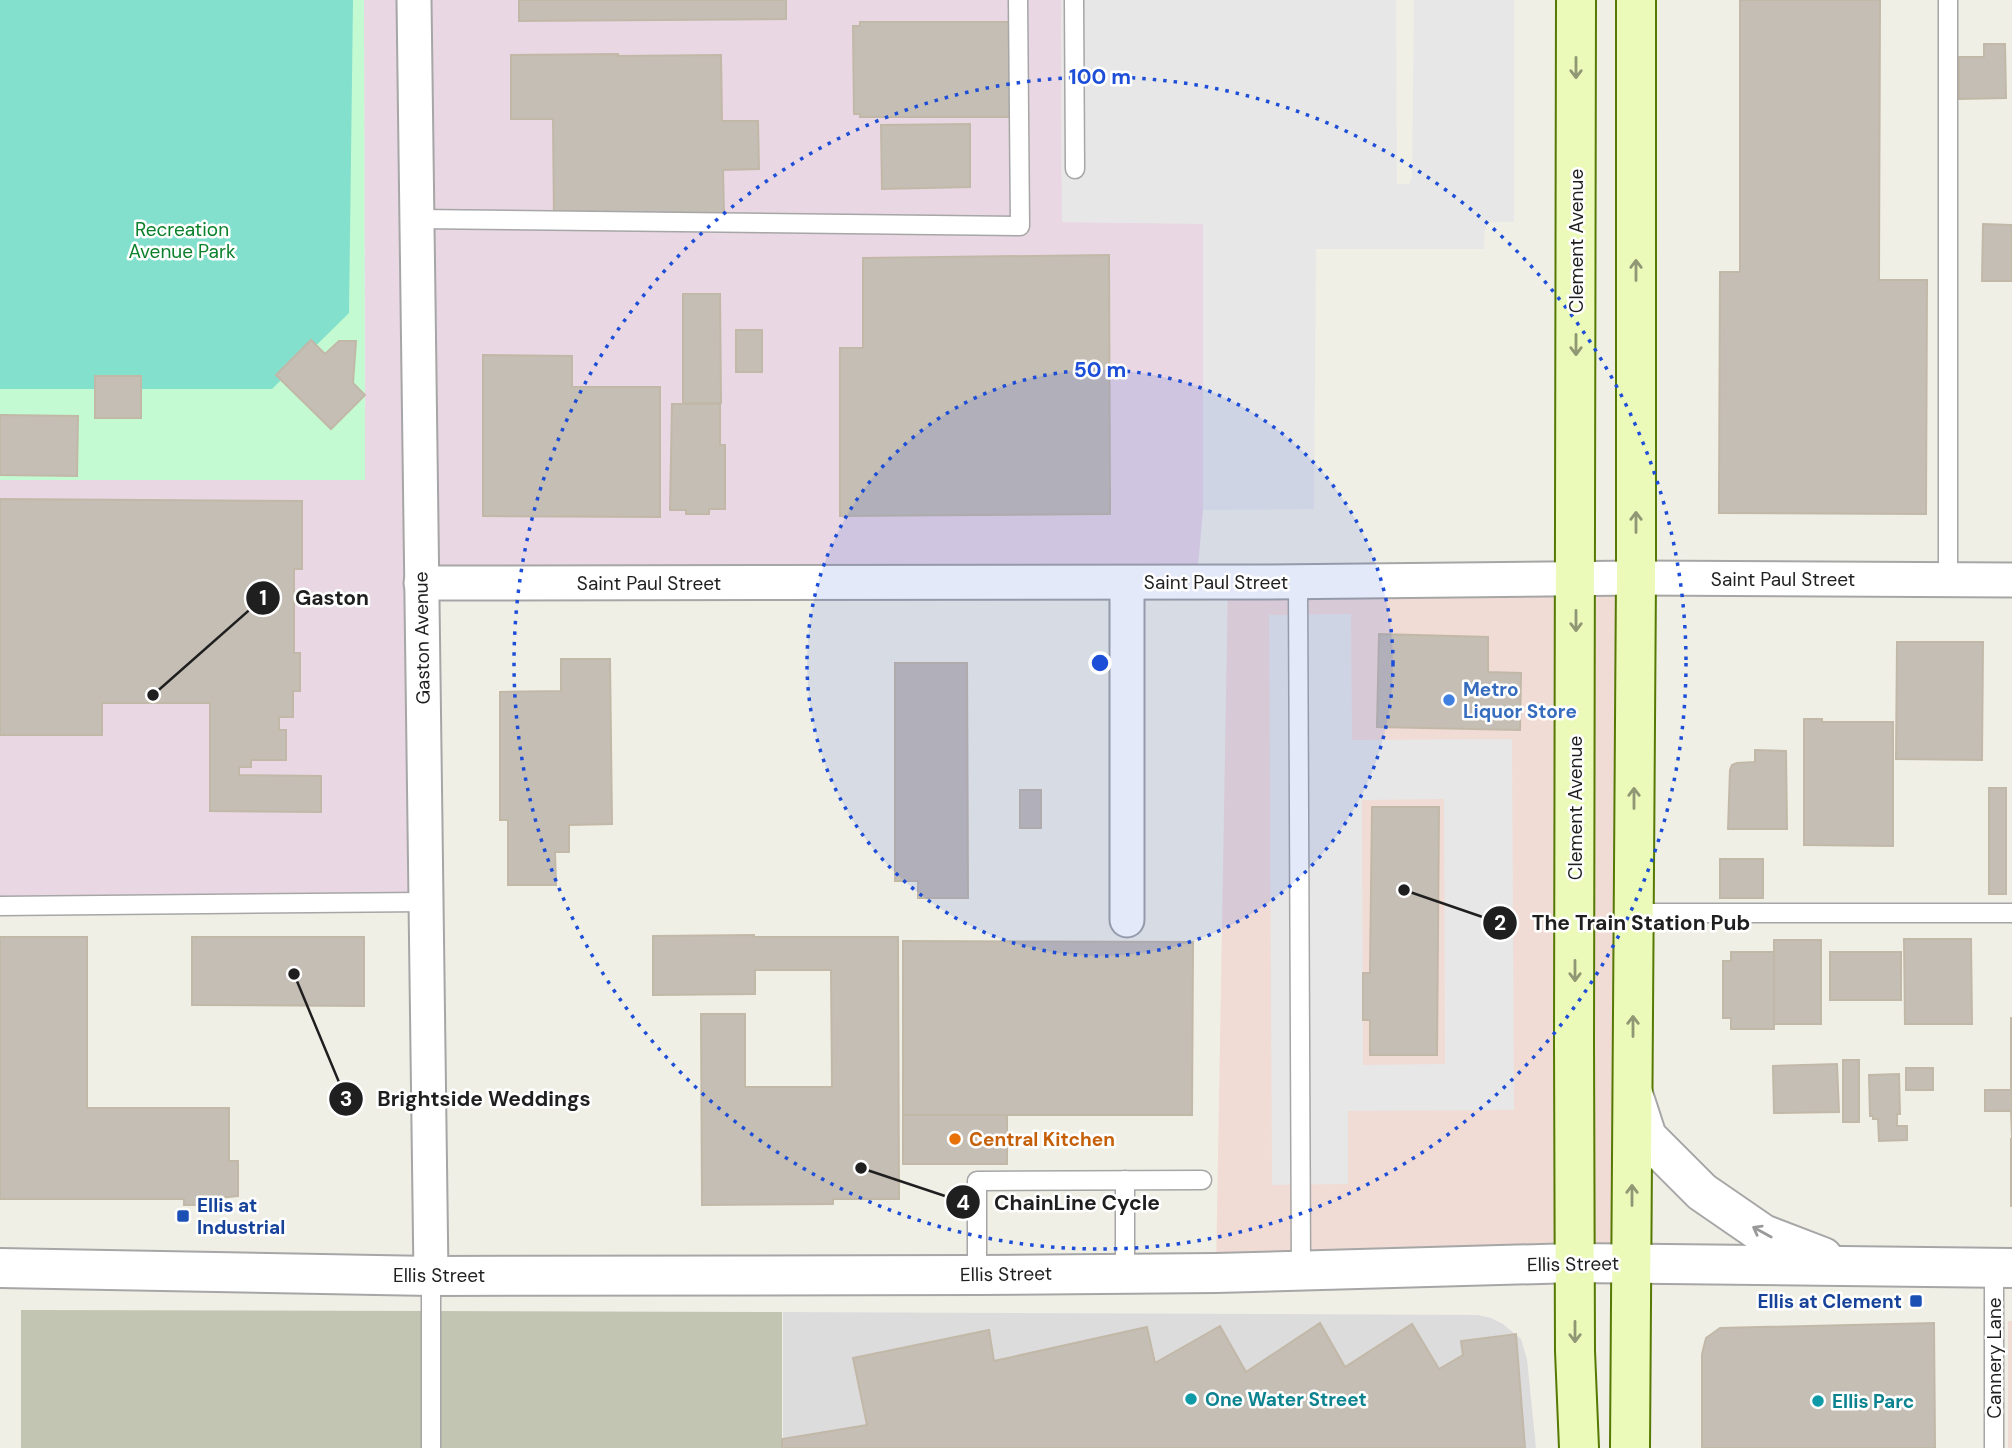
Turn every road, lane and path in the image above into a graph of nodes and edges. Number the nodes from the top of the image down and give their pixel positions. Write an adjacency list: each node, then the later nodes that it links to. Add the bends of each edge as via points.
1 (414, 0): 8 (street, Gaston Avenue)
2 (1018, 0): 8 (lane, via 1020,226)
3 (1074, 0): 7 (lane)
4 (1576, 0): 9 (main road, Clement Avenue, one-way to 9)
5 (1636, 0): 10 (main road, one-way to 5)
6 (1948, 0): 11 (lane)
7 (1075, 169)
8 (417, 219): 14 (street, Gaston Avenue)
9 (1576, 578): 10 (street, Saint Paul Street); 13 (street, Saint Paul Street); 24 (main road, Clement Avenue, one-way to 24)
10 (1636, 578): 11 (street, Saint Paul Street); 18 (main road, one-way to 10)
11 (1948, 580): 12 (street, Saint Paul Street)
12 (2012, 580)
13 (1298, 582): 15 (street, Saint Paul Street); 29 (lane)
14 (421, 583): 15 (street, Saint Paul Street); 16 (street, Gaston Avenue)
15 (1126, 583): 20 (street)
16 (425, 902): 17 (lane); 32 (street, Gaston Avenue)
17 (0, 906)
18 (1633, 914): 19 (lane); 21 (main road, one-way to 18)
19 (2012, 914)
20 (1126, 920)
21 (1633, 1094): 25 (main road, one-way to 21); 26 (street, one-way to 21, via 1763,1234 1702,1192 1647,1137)
22 (1125, 1180): 23 (lane); 30 (lane); 31 (lane, via 977,1181)
23 (1202, 1180)
24 (1575, 1263): 25 (street, Ellis Street); 29 (street, Ellis Street); 34 (main road, Clement Avenue, one-way to 34)
25 (1632, 1264): 26 (street, Ellis Street); 35 (main road)
26 (1848, 1267): 28 (street, Ellis Street)
27 (0, 1268): 32 (street, Ellis Street)
28 (2003, 1268): 36 (lane, Cannery Lane)
29 (1301, 1271): 30 (street, Ellis Street)
30 (1125, 1273): 31 (street, Ellis Street)
31 (977, 1275): 32 (street, Ellis Street)
32 (431, 1276): 33 (lane)
33 (431, 1448)
34 (1579, 1448)
35 (1630, 1448)
36 (1994, 1448)

